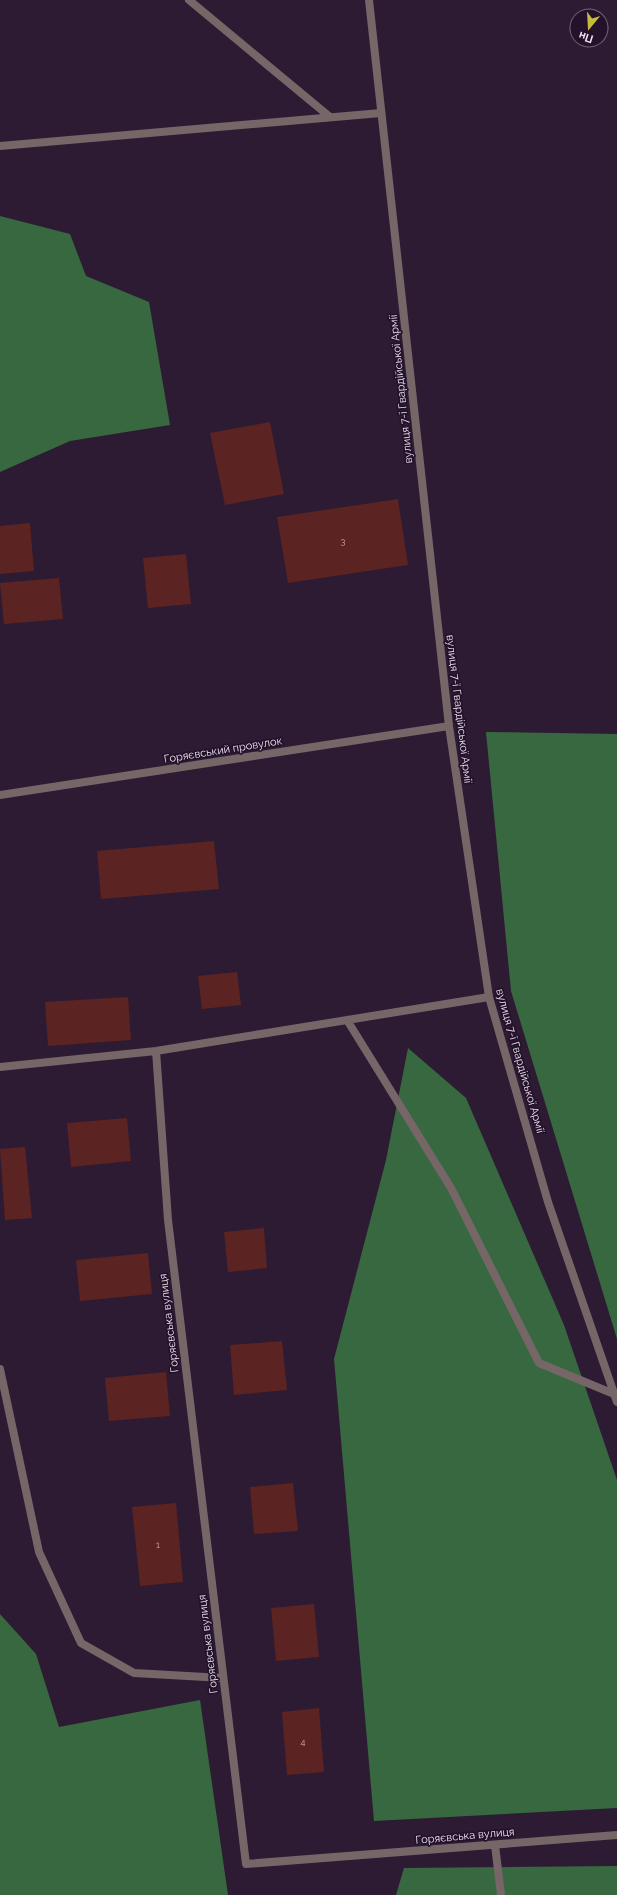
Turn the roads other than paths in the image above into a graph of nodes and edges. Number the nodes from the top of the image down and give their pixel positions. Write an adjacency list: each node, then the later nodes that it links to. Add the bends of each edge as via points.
1 (189, 0): 4 (street)
2 (369, 0): 3 (street, вулиця 7-ї Гвардійської Армії)
3 (381, 113): 4 (street); 6 (street, вулиця 7-ї Гвардійської Армії)
4 (330, 117): 5 (street)
5 (0, 146)
6 (449, 726): 7 (street, Горяєвський провулок); 8 (street, вулиця 7-ї Гвардійської Армії)
7 (0, 795)
8 (489, 997): 9 (street); 13 (street, вулиця 7-ї Гвардійської Армії, via 548,1202)
9 (347, 1020): 10 (street); 13 (street, via 451,1188 539,1363)
10 (156, 1051): 11 (street); 14 (street, Горяєвська вулиця, via 168,1220)
11 (0, 1066)
12 (0, 1369): 14 (street, via 39,1552 81,1643 134,1673)
13 (616, 1398)
14 (223, 1678): 16 (street, Горяєвська вулиця, via 246,1864)
15 (617, 1835): 16 (street, Горяєвська вулиця)
16 (495, 1845): 17 (street)
17 (501, 1895)

